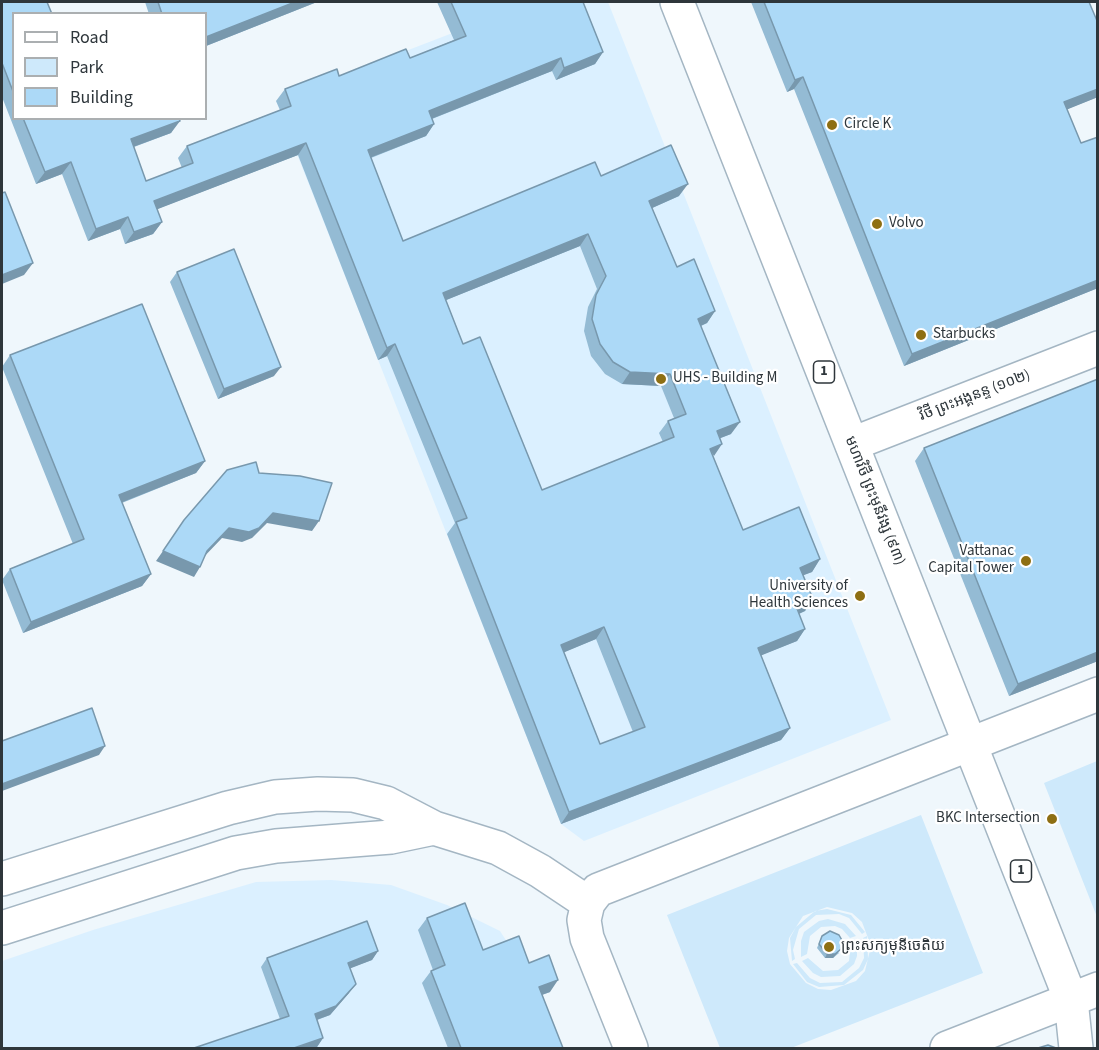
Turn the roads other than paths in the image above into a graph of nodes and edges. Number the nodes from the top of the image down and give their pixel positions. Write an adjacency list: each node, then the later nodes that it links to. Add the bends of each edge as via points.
1 (677, 2): 3 (main road, មហាវិថី ព្រះមុនីវង្ស (៩៣) / 1)
2 (1098, 348): 3 (main road, វិថី ព្រះអង្គនន្ទ (១០២))
3 (852, 444): 5 (main road, មហាវិថី ព្រះមុនីវង្ស (៩៣) / 1)
4 (1098, 694): 5 (main road)
5 (970, 742): 8 (main road, via 610,883); 10 (main road, មហាវិថី ព្រះមុនីវង្ស (៩៣) / 1)
6 (434, 828): 7 (main road, via 386,803 353,795 275,797); 8 (main road, via 498,848); 9 (main road, via 391,837 236,853)
7 (2, 879)
8 (588, 903): 12 (main road, via 584,920 587,938)
9 (2, 928)
10 (1084, 995): 11 (main road, មហាវិថី ព្រះមុនីវង្ស (៩៣) / 1); 13 (main road); 14 (main road, មហាវិថី ព្រះមុនីវង្ស (៩៣) / 1)
11 (1098, 1033)
12 (630, 1048)
13 (947, 1048)
14 (1076, 1048)

